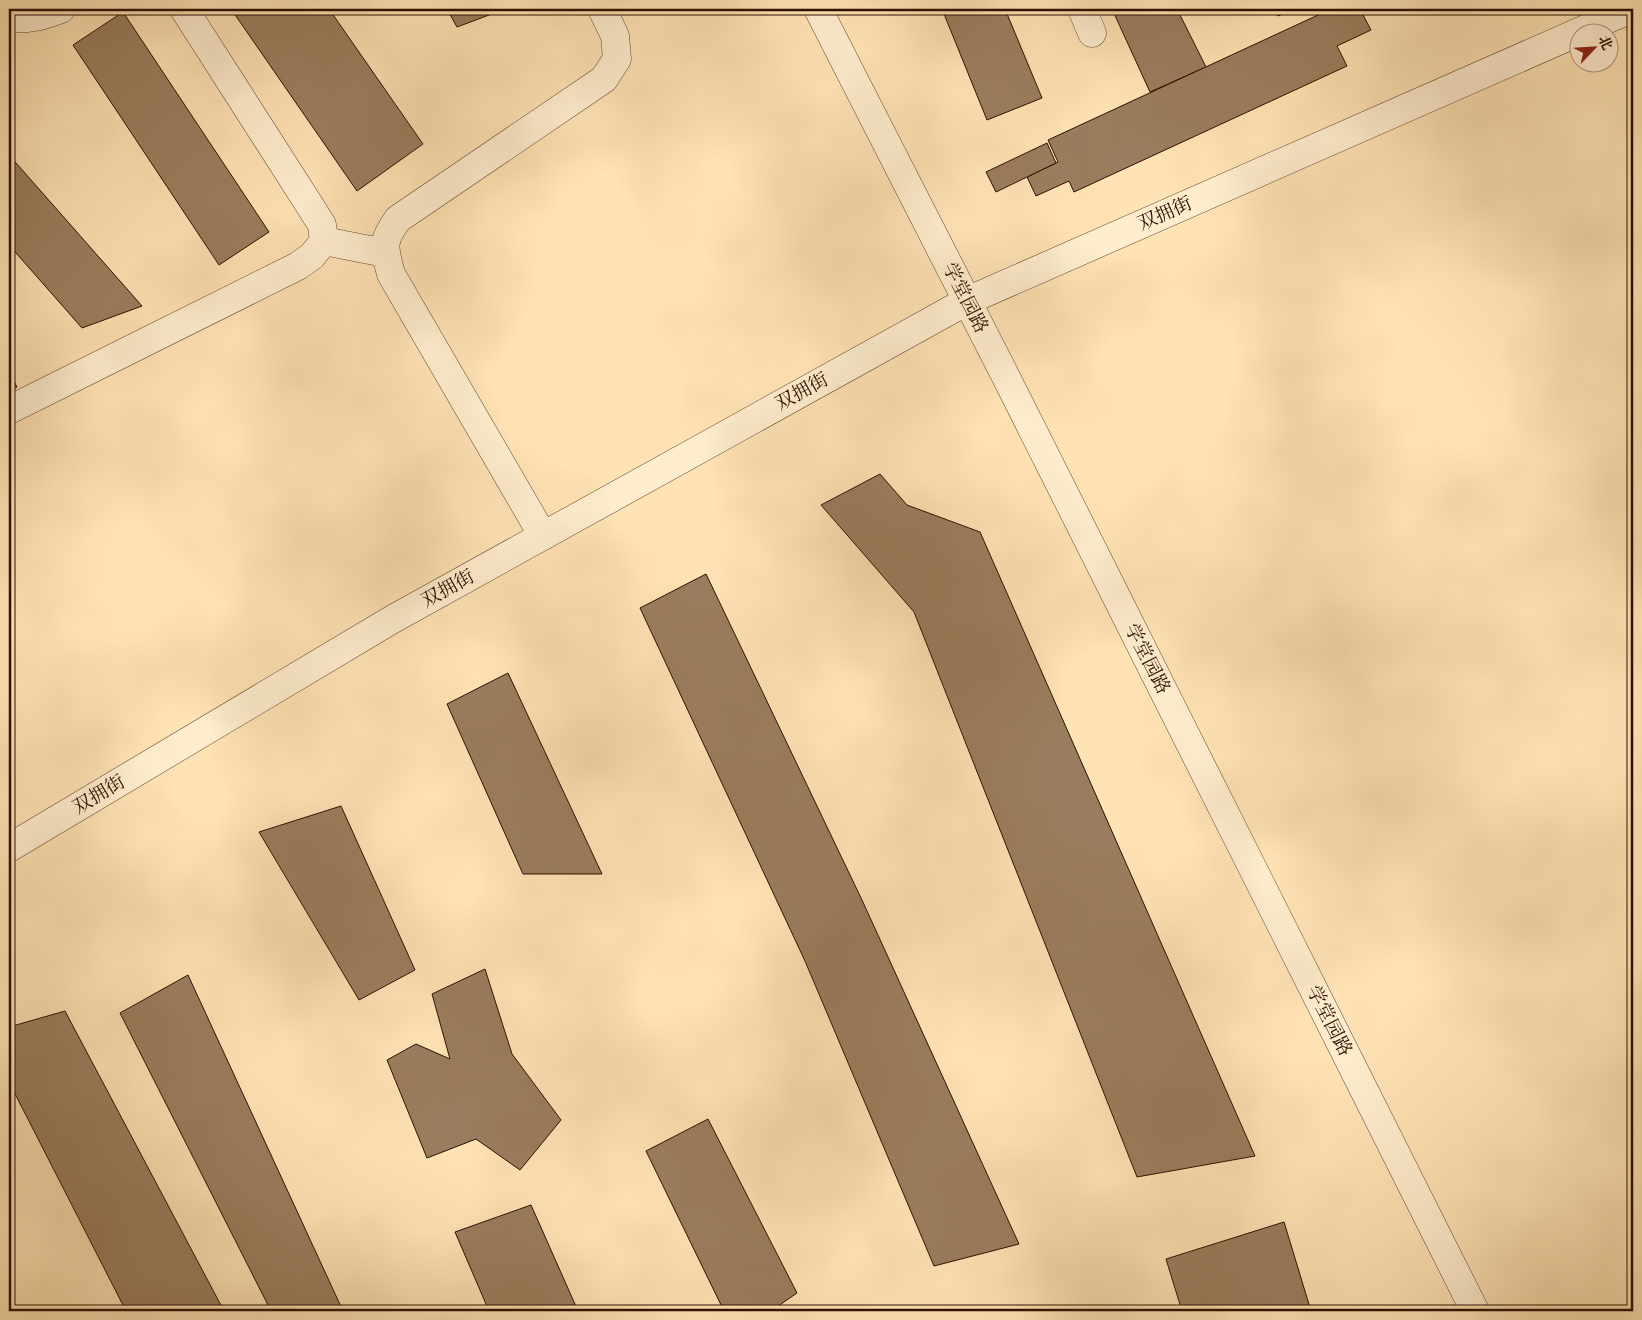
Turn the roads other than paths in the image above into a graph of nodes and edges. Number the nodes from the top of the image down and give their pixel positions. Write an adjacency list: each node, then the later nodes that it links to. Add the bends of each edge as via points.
1 (61, 9): 6 (street, via 45,16)
2 (184, 9): 7 (street, via 322,225)
3 (602, 9): 8 (street, via 615,36 617,59 604,79 398,220 386,235)
4 (818, 9): 9 (street, 学堂园路)
5 (1631, 9): 9 (street, 双拥街)
6 (9, 18)
7 (324, 241): 8 (street); 10 (street, via 298,266)
8 (385, 253): 11 (street, via 391,274)
9 (967, 301): 11 (street, 双拥街); 13 (street, 学堂园路)
10 (9, 410)
11 (543, 536): 12 (street, 双拥街, via 393,619)
12 (9, 848)
13 (1474, 1311)

